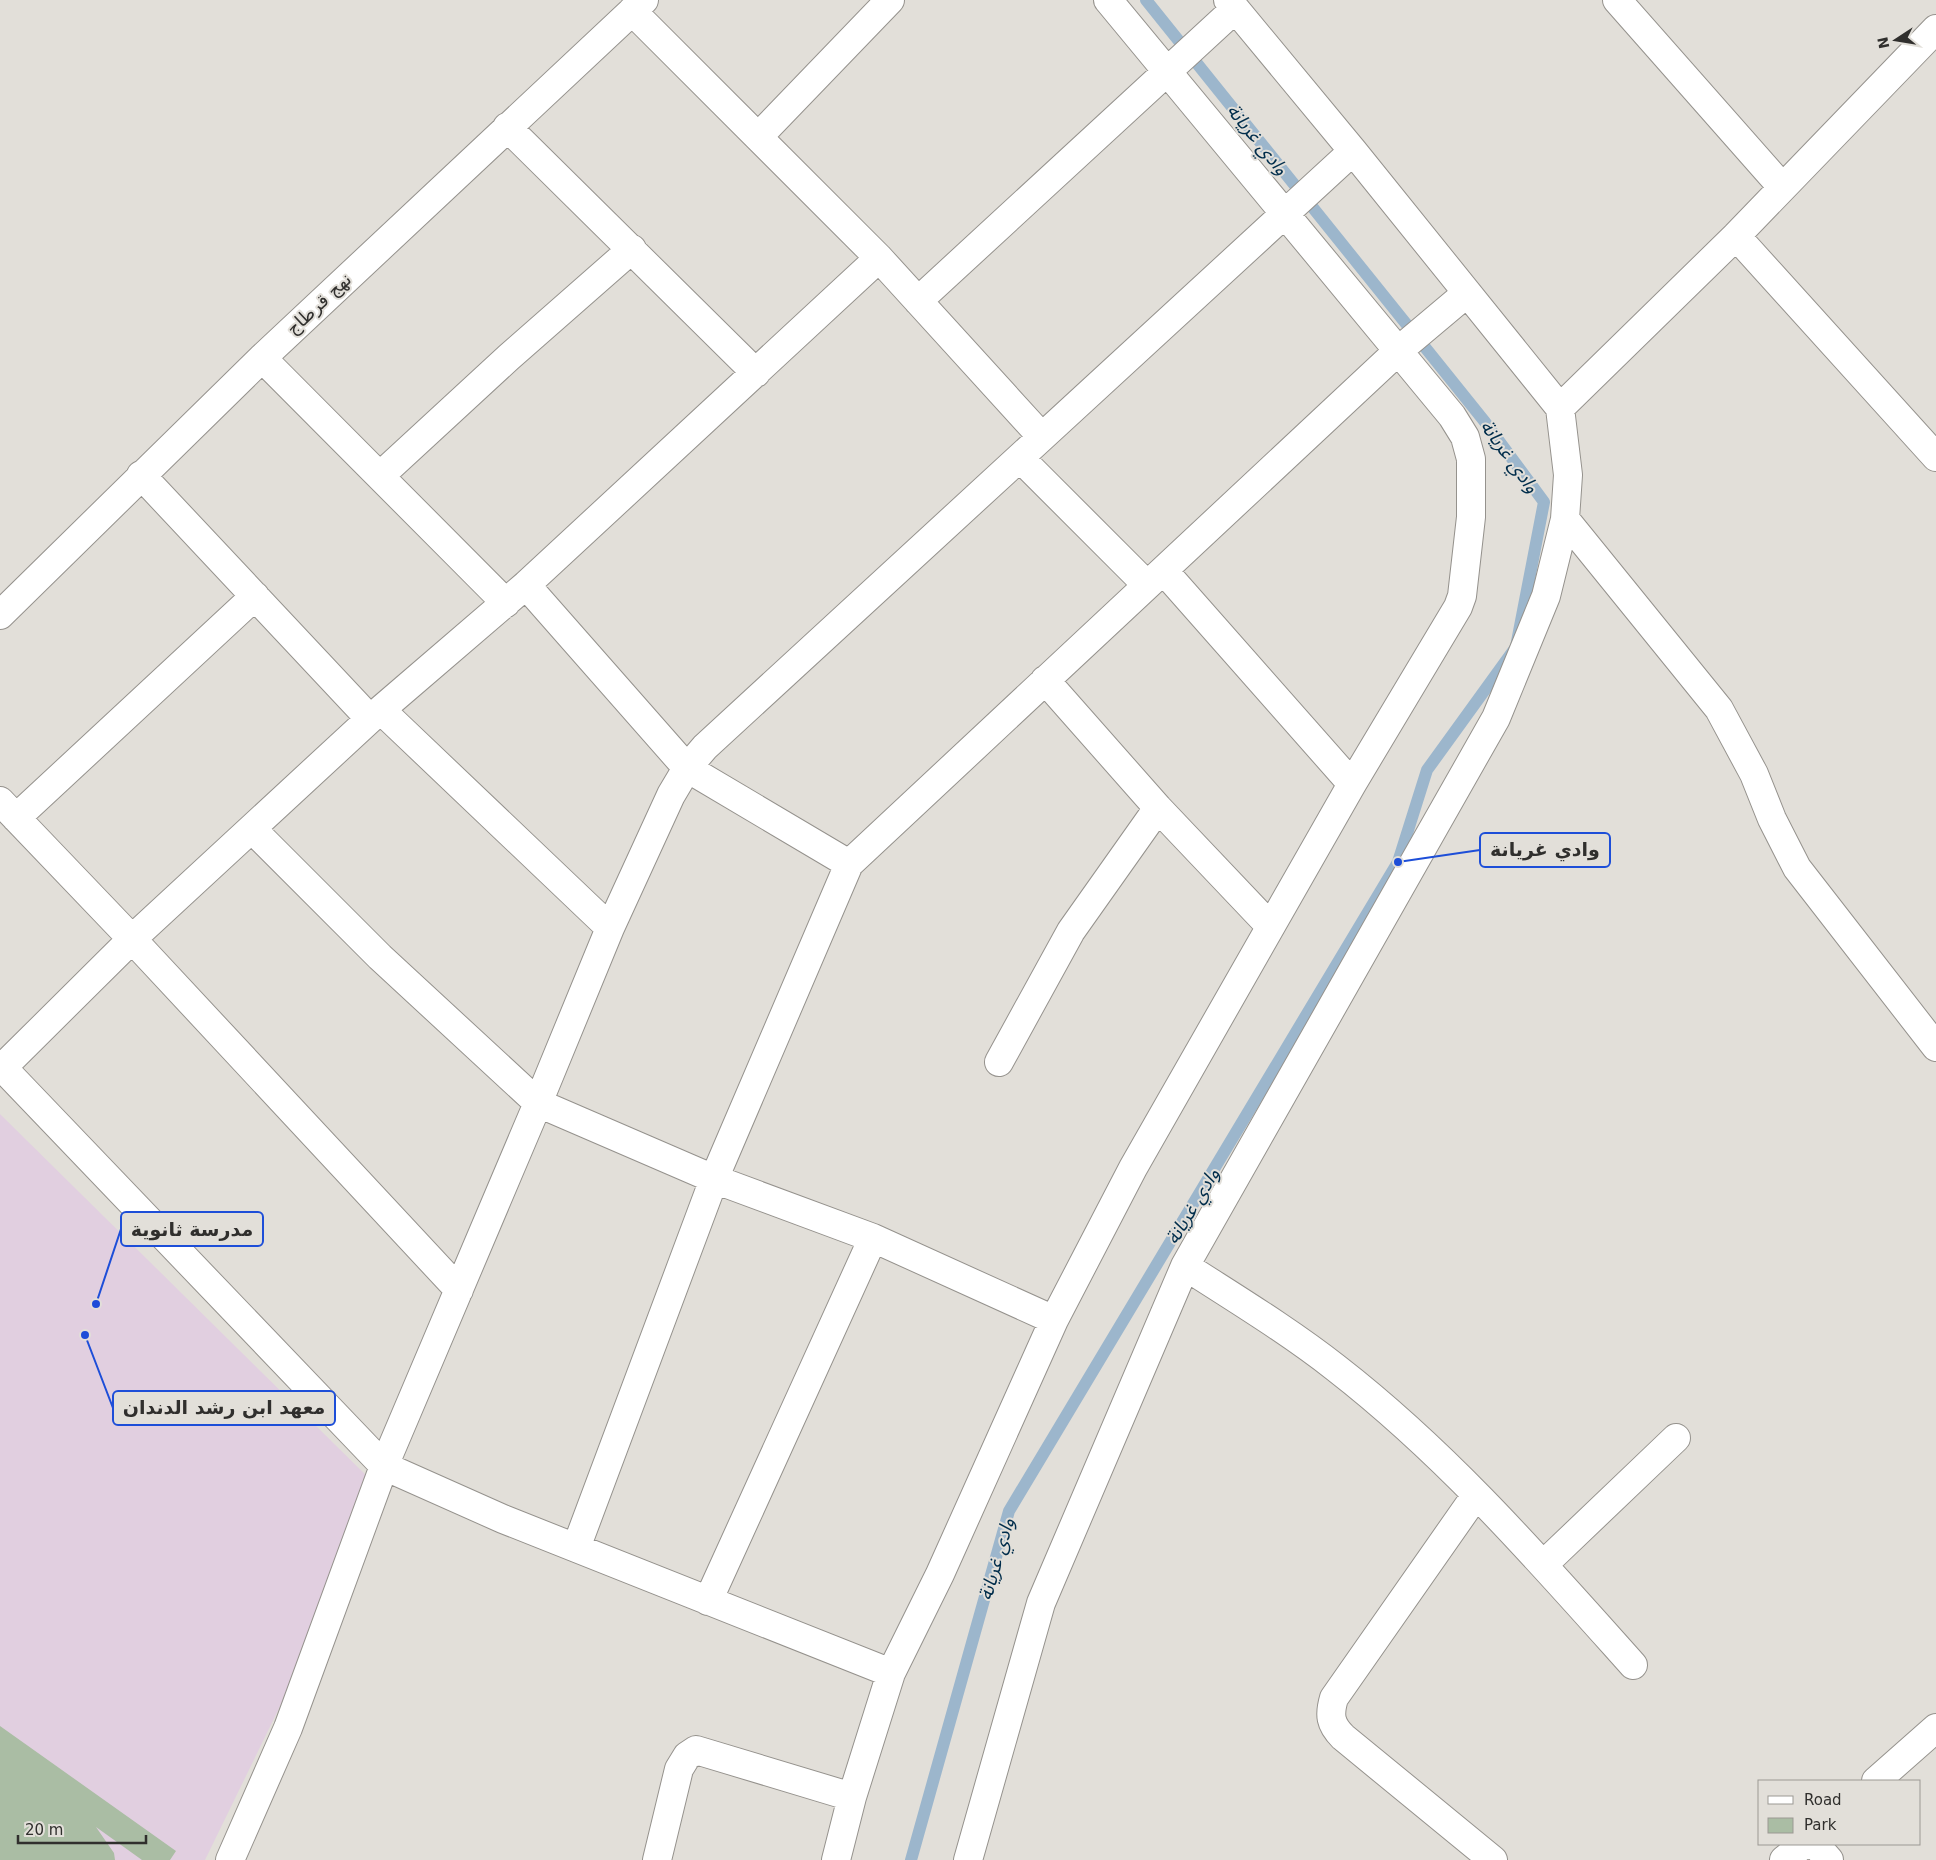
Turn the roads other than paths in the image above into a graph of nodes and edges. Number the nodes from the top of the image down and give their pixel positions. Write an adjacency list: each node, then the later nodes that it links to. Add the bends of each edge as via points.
1 (890, 0): 9 (street)
2 (1108, 0): 7 (street)
3 (1617, 0): 11 (street)
4 (1232, 4): 7 (street); 10 (street)
5 (638, 5): 8 (street, نهج قرطاج); 9 (street)
6 (1936, 29): 11 (street)
7 (1166, 72): 12 (street); 17 (street)
8 (507, 127): 14 (street); 19 (street, نهج قرطاج)
9 (758, 136): 15 (street)
10 (1353, 150): 12 (street); 16 (street)
11 (1782, 187): 13 (street)
12 (1284, 213): 18 (street); 22 (street)
13 (1736, 236): 21 (street); 23 (street)
14 (632, 249): 20 (street); 26 (street)
15 (879, 258): 17 (street); 20 (street)
16 (1467, 292): 18 (street); 21 (street)
17 (918, 301): 22 (street)
18 (1398, 351): 28 (street); 36 (street, via 1452,416 1465,437 1471,459 1471,516 1458,607)
19 (262, 358): 25 (street, نهج قرطاج); 26 (street)
20 (756, 373): 29 (street)
21 (1560, 408): 27 (street, via 1568,475)
22 (1042, 437): 24 (street)
23 (1936, 456)
24 (1020, 458): 28 (street); 35 (street, via 705,747)
25 (141, 475): 30 (street); 32 (street, نهج قرطاج)
26 (381, 475): 31 (street)
27 (1565, 519): 44 (street, via 1719,709 1754,774 1797,868); 50 (street, via 1546,596 1496,718)
28 (1155, 578): 33 (street); 36 (street)
29 (526, 586): 31 (street); 35 (street)
30 (255, 596): 34 (street); 38 (street)
31 (506, 603): 34 (street)
32 (0, 615)
33 (1046, 680): 37 (street); 40 (street)
34 (376, 714): 39 (street); 42 (street)
35 (687, 768): 40 (street); 42 (street, via 671,795)
36 (1352, 784): 41 (street)
37 (1158, 808): 41 (street); 45 (street, via 1071,931)
38 (8, 810): 43 (street)
39 (252, 829): 43 (street); 47 (street, via 380,957)
40 (849, 864): 48 (street)
41 (1270, 926): 52 (street, via 1133,1168)
42 (610, 928): 47 (street)
43 (132, 939): 46 (street); 51 (street)
44 (1936, 1047)
45 (999, 1062)
46 (1, 1067): 54 (street)
47 (538, 1104): 48 (street); 51 (street)
48 (714, 1179): 49 (street); 56 (street)
49 (873, 1238): 52 (street); 58 (street)
50 (1185, 1266): 55 (street, via 1336,1368 1404,1425); 69 (street, via 1041,1603)
51 (459, 1290): 54 (street)
52 (1054, 1320): 60 (street, via 940,1574)
53 (1676, 1438): 57 (street)
54 (384, 1466): 56 (street); 66 (street, via 288,1728)
55 (1476, 1495): 57 (street); 70 (street, via 1334,1698 1330,1714 1334,1728 1343,1737)
56 (576, 1548): 58 (street)
57 (1543, 1564): 59 (street)
58 (708, 1601): 60 (street)
59 (1633, 1665)
60 (891, 1673): 63 (street)
61 (1936, 1728): 62 (street)
62 (1877, 1780)
63 (852, 1797): 67 (street, via 696,1750 687,1756 680,1768); 68 (street)
64 (1803, 1845): 71 (street)
65 (1816, 1845): 72 (street)
66 (230, 1860)
67 (657, 1860)
68 (836, 1860)
69 (968, 1860)
70 (1493, 1860)
71 (1784, 1860)
72 (1828, 1860)

